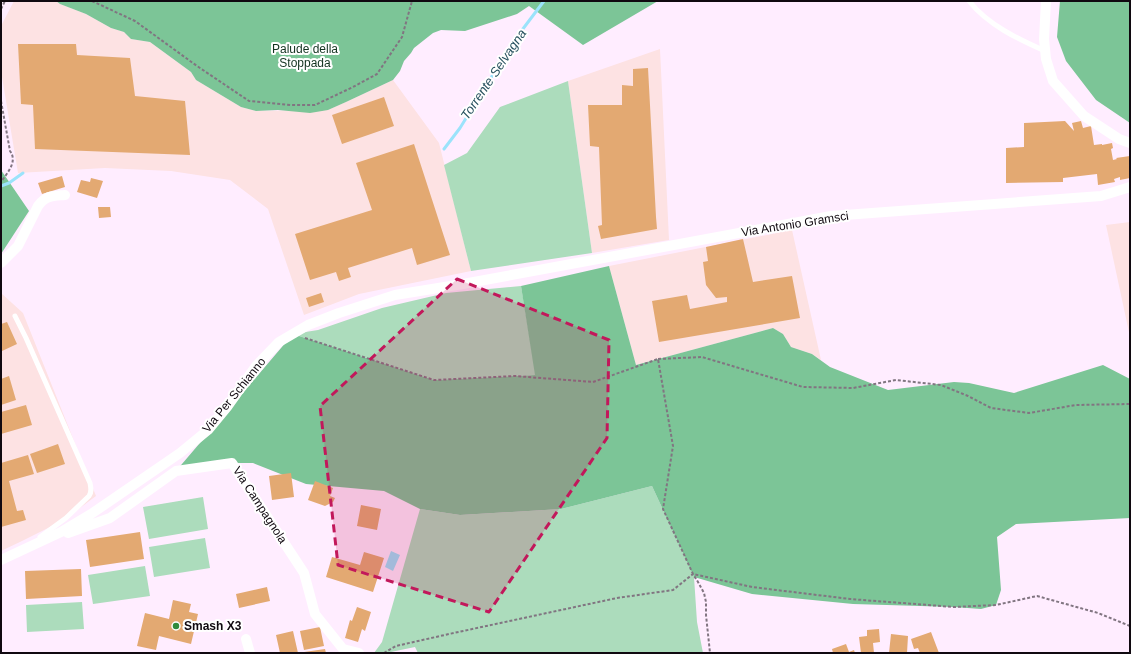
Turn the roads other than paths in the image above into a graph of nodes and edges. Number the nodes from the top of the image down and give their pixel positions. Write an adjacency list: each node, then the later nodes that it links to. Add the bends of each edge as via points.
1 (969, 1): 3 (lane, via 995,25)
2 (1046, 1): 3 (street)
3 (1045, 51): 4 (street, via 1053,81 1084,116 1119,139)
4 (1130, 143)
5 (1130, 187): 8 (street, Via Antonio Gramsci, via 1101,196 831,216)
6 (65, 195): 7 (street, via 42,200 18,246)
7 (1, 264)
8 (463, 284): 10 (street, Via Per Schianno, via 395,295 339,313 292,334 279,342 256,366 208,430 186,448 91,514 62,532)
9 (15, 316): 10 (lane, via 91,489 91,494 66,518)
10 (23, 550): 11 (street, Via Per Schianno); 14 (street, Via Campagnola, via 110,518 176,471 232,463 304,573 315,614 343,649)
11 (1, 560)
12 (246, 639): 13 (street)
13 (250, 653)
14 (359, 653)

